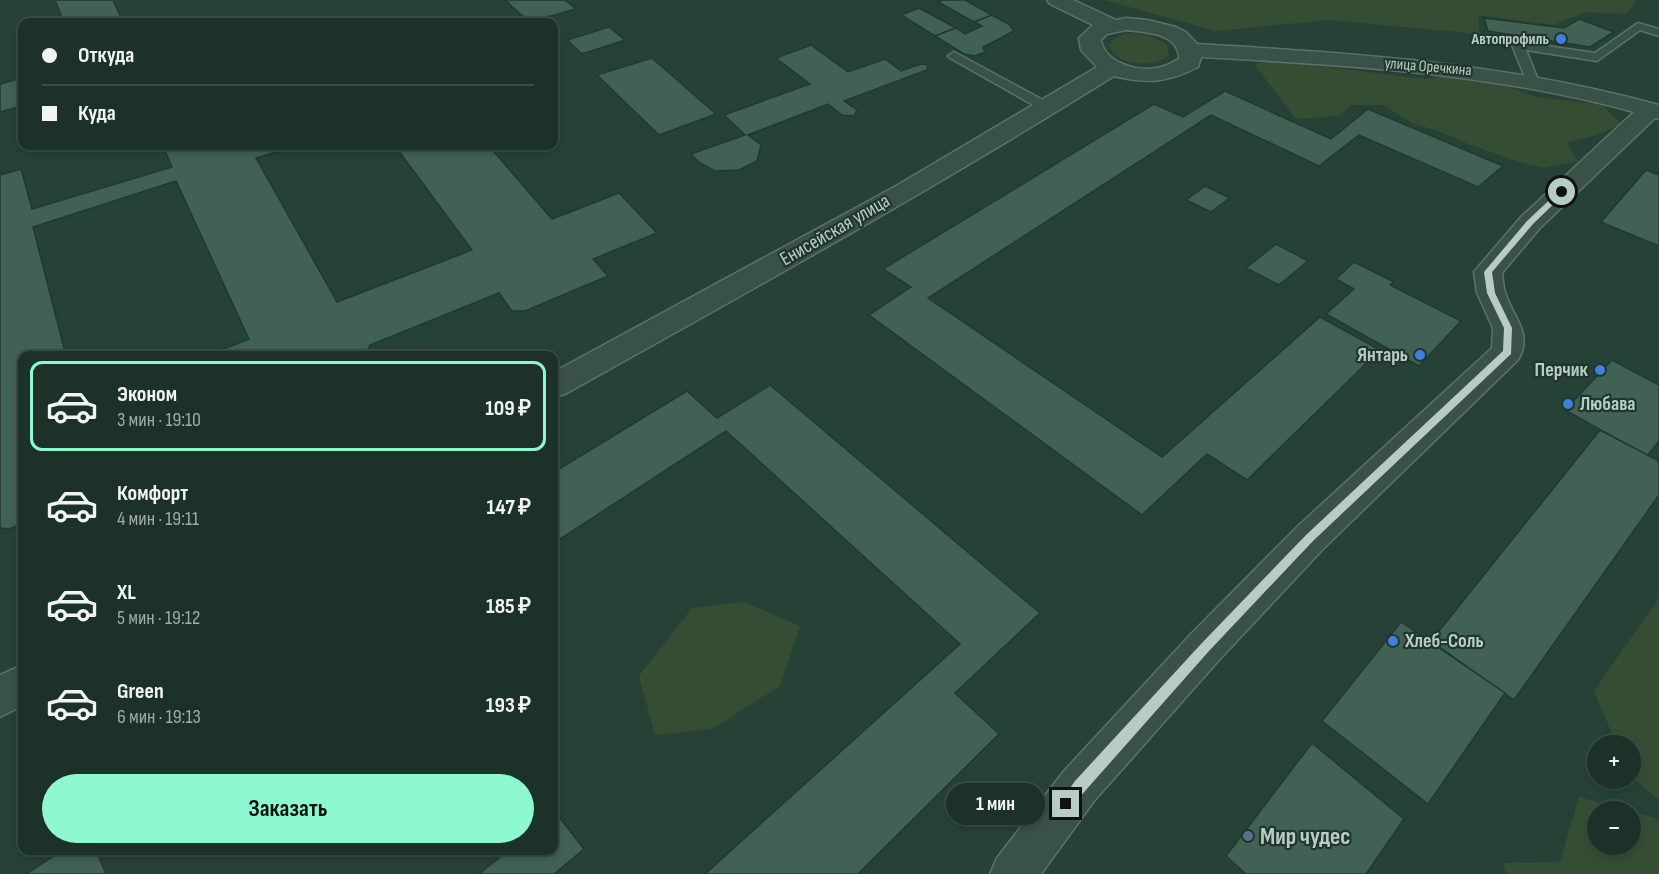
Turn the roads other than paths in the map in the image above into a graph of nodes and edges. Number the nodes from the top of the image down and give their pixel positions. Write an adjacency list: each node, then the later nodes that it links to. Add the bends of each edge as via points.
1 (1057, 0): 2 (street)
2 (1110, 25): 4 (street, via 1160,29 1186,40); 6 (street, via 1091,36 1089,45 1093,55)
3 (1659, 33): 7 (lane, via 1638,26 1597,57 1518,45)
4 (1192, 50): 6 (street, via 1190,62 1172,72 1141,75); 7 (street, улица Оречкина, via 1400,64)
5 (954, 56): 8 (lane)
6 (1111, 68): 8 (street, Енисейская улица)
7 (1532, 80): 9 (street, улица Оречкина)
8 (1048, 108): 10 (street, Енисейская улица)
9 (1654, 111): 13 (street, via 1530,223 1488,272 1491,293 1508,328 1507,352 1310,538 1205,647 1079,786)
10 (558, 384)
11 (18, 687): 12 (street)
12 (0, 698)
13 (1013, 874)

